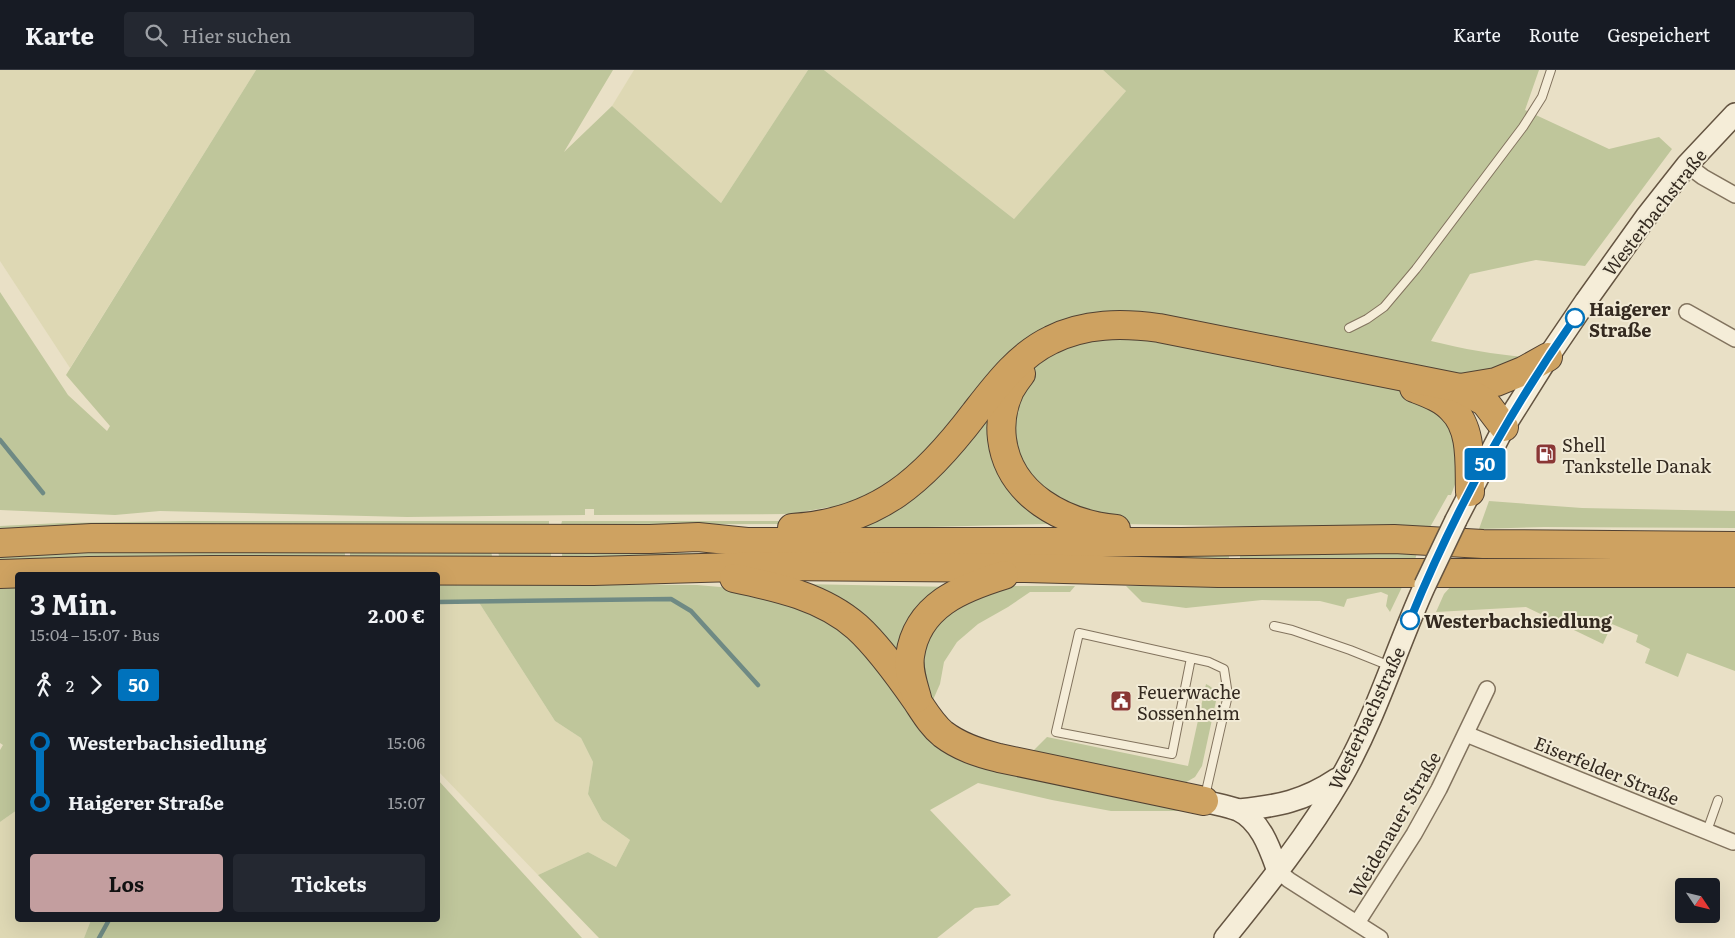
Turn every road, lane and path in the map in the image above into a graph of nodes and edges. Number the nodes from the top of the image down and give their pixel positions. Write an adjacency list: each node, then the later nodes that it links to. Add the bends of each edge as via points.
1 (1551, 70): 6 (lane, via 1542,97 1523,127 1416,269 1384,307)
2 (1735, 114): 3 (main road, Westerbachstraße)
3 (1687, 166): 4 (street); 8 (main road, Westerbachstraße, via 1642,222)
4 (1735, 195)
5 (1687, 312): 7 (street)
6 (1349, 328)
7 (1735, 339)
8 (1548, 357): 9 (highway, via 1523,371); 10 (main road, Westerbachstraße)
9 (1456, 398): 10 (highway, via 1485,402); 11 (highway, via 1469,450); 12 (highway, via 1159,328 1116,325 1082,328 1050,340 1030,353 990,393 932,465 914,482 880,504 841,520 808,527); 13 (highway, via 1436,397 1414,387 1149,335 1092,335 1046,351 1025,369 1010,390 1003,411 1003,449 1009,468 1022,486 1059,514 1080,523)
10 (1504, 427): 11 (main road, Westerbachstraße)
11 (1470, 492): 24 (main road, Westerbachstraße, bridge, via 1422,593)
12 (698, 537): 13 (highway, via 757,542); 14 (highway, via 92,538)
13 (1181, 542): 15 (highway, via 1394,539 1483,544)
14 (0, 543)
15 (1735, 546)
16 (1025, 568): 17 (highway, via 774,566); 20 (highway, via 1218,573); 26 (highway, via 969,586 931,612 918,630 910,656)
17 (688, 569): 18 (highway); 26 (highway, via 785,589 838,612 872,643)
18 (59, 572)
19 (15, 573): 21 (highway)
20 (1735, 573)
21 (0, 574)
22 (1274, 626): 24 (lane)
23 (1191, 658): 23 (lane, via 1172,754 1056,732 1079,633); 29 (lane, via 1224,669 1228,694)
24 (1392, 667): 28 (main road, Westerbachstraße)
25 (1486, 689): 27 (street, Weidenauer Straße)
26 (917, 702): 29 (highway, via 942,733 976,751)
27 (1466, 734): 32 (street, Eiserfelder Straße); 35 (street, Weidenauer Straße, via 1414,834)
28 (1342, 777): 31 (main road, via 1303,798); 34 (main road, Westerbachstraße)
29 (1204, 800): 31 (main road)
30 (1718, 800): 32 (lane)
31 (1239, 810): 34 (main road, via 1258,827)
32 (1707, 831): 33 (street, Eiserfelder Straße)
33 (1733, 842)
34 (1278, 870): 35 (street); 36 (main road, Westerbachstraße)
35 (1357, 923): 37 (street)
36 (1225, 938)
37 (1380, 938)

